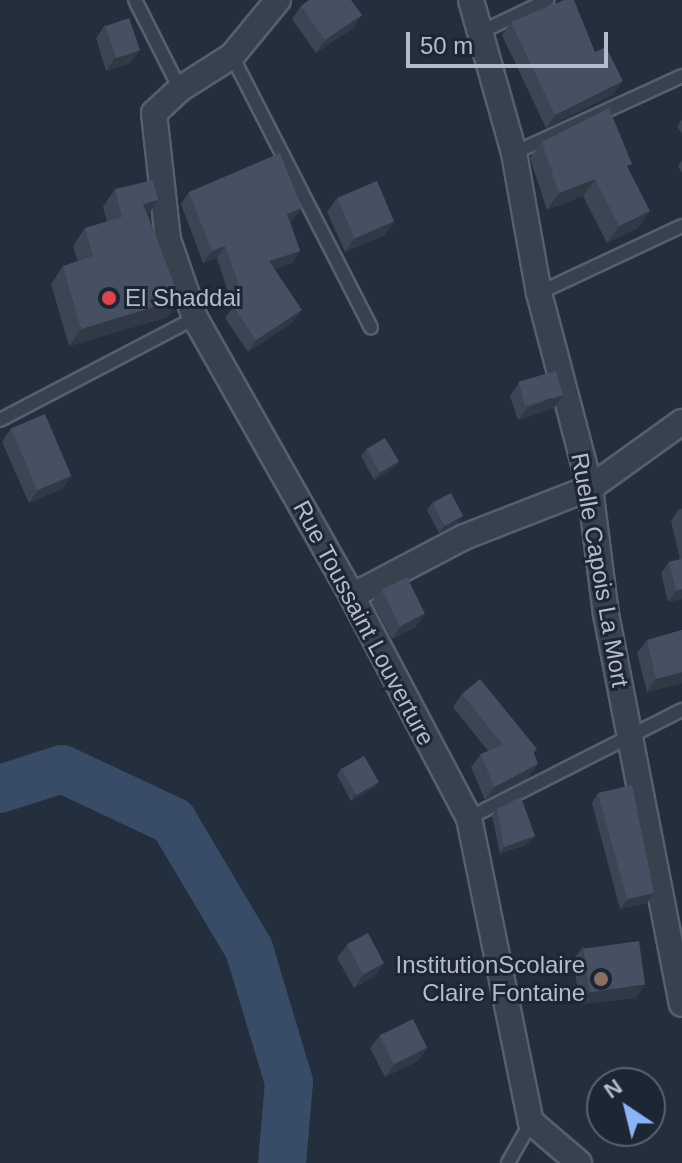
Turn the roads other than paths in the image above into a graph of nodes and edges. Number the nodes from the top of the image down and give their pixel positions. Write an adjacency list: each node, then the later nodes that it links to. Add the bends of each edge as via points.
1 (135, 0): 8 (lane)
2 (471, 0): 5 (street, Ruelle Capois La Mort)
3 (548, 0): 5 (lane)
4 (274, 2): 6 (street)
5 (479, 33): 9 (street, Ruelle Capois La Mort)
6 (232, 56): 8 (street); 13 (lane)
7 (682, 76): 9 (lane)
8 (180, 89): 12 (street, Rue Toussaint Louverture, via 154,113 168,240)
9 (514, 153): 11 (street, Ruelle Capois La Mort)
10 (682, 226): 11 (lane)
11 (539, 293): 16 (street, Ruelle Capois La Mort)
12 (195, 318): 14 (lane); 17 (street, Rue Toussaint Louverture)
13 (371, 328)
14 (0, 420)
15 (682, 422): 16 (street)
16 (590, 488): 17 (street, via 464,537); 19 (street, Ruelle Capois La Mort, via 606,614)
17 (352, 596): 20 (street, Rue Toussaint Louverture)
18 (682, 710): 19 (lane)
19 (630, 739): 20 (lane); 21 (street, Ruelle Capois La Mort)
20 (469, 818): 22 (street, Rue Toussaint Louverture)
21 (682, 1004)
22 (531, 1122): 23 (lane); 24 (street)
23 (508, 1163)
24 (579, 1163)

